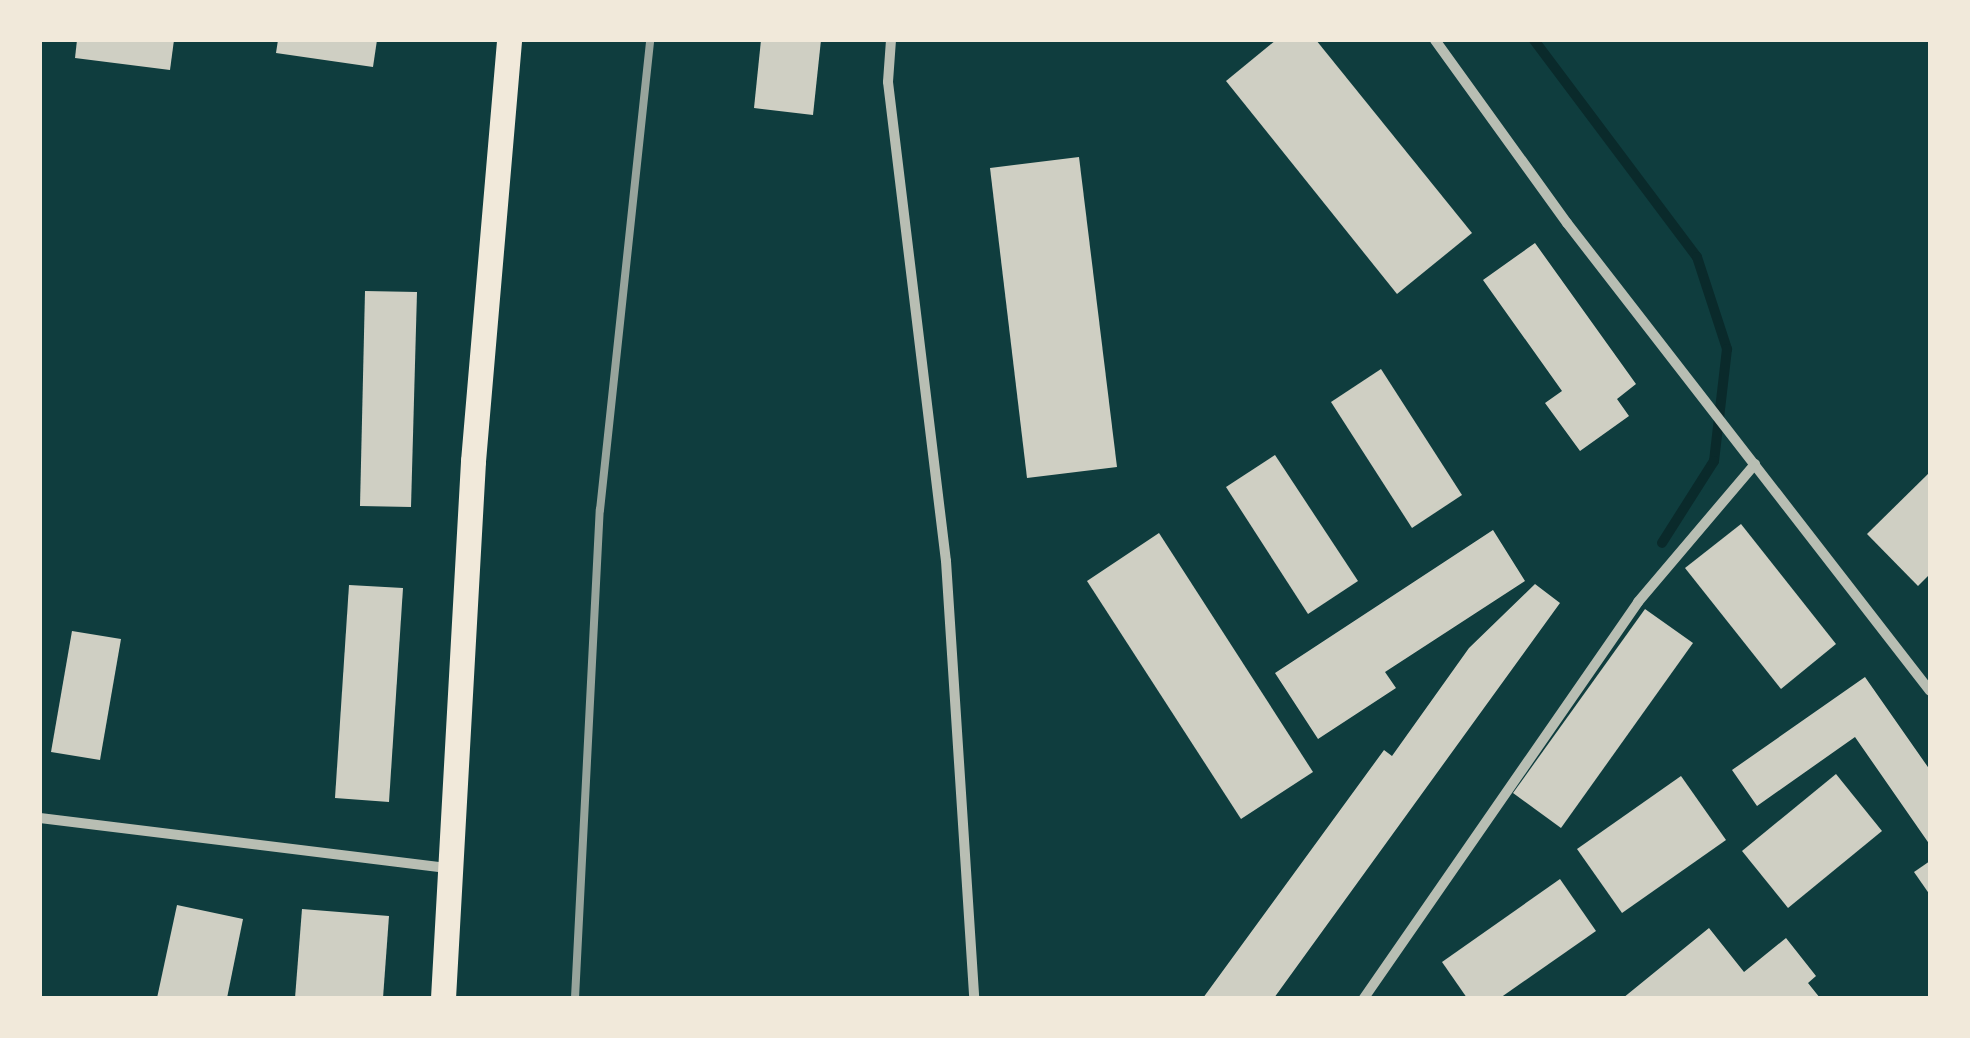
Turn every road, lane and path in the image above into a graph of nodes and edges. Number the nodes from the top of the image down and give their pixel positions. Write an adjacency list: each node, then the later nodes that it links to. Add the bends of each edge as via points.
1 (509, 40): 7 (main road, via 473,461)
2 (892, 40): 9 (street, via 888,82 946,561)
3 (1435, 40): 4 (street)
4 (1755, 464): 5 (street); 10 (street, via 1638,602)
5 (1930, 691)
6 (40, 818): 7 (street)
7 (450, 868): 8 (main road)
8 (443, 998)
9 (974, 998)
10 (1364, 998)

